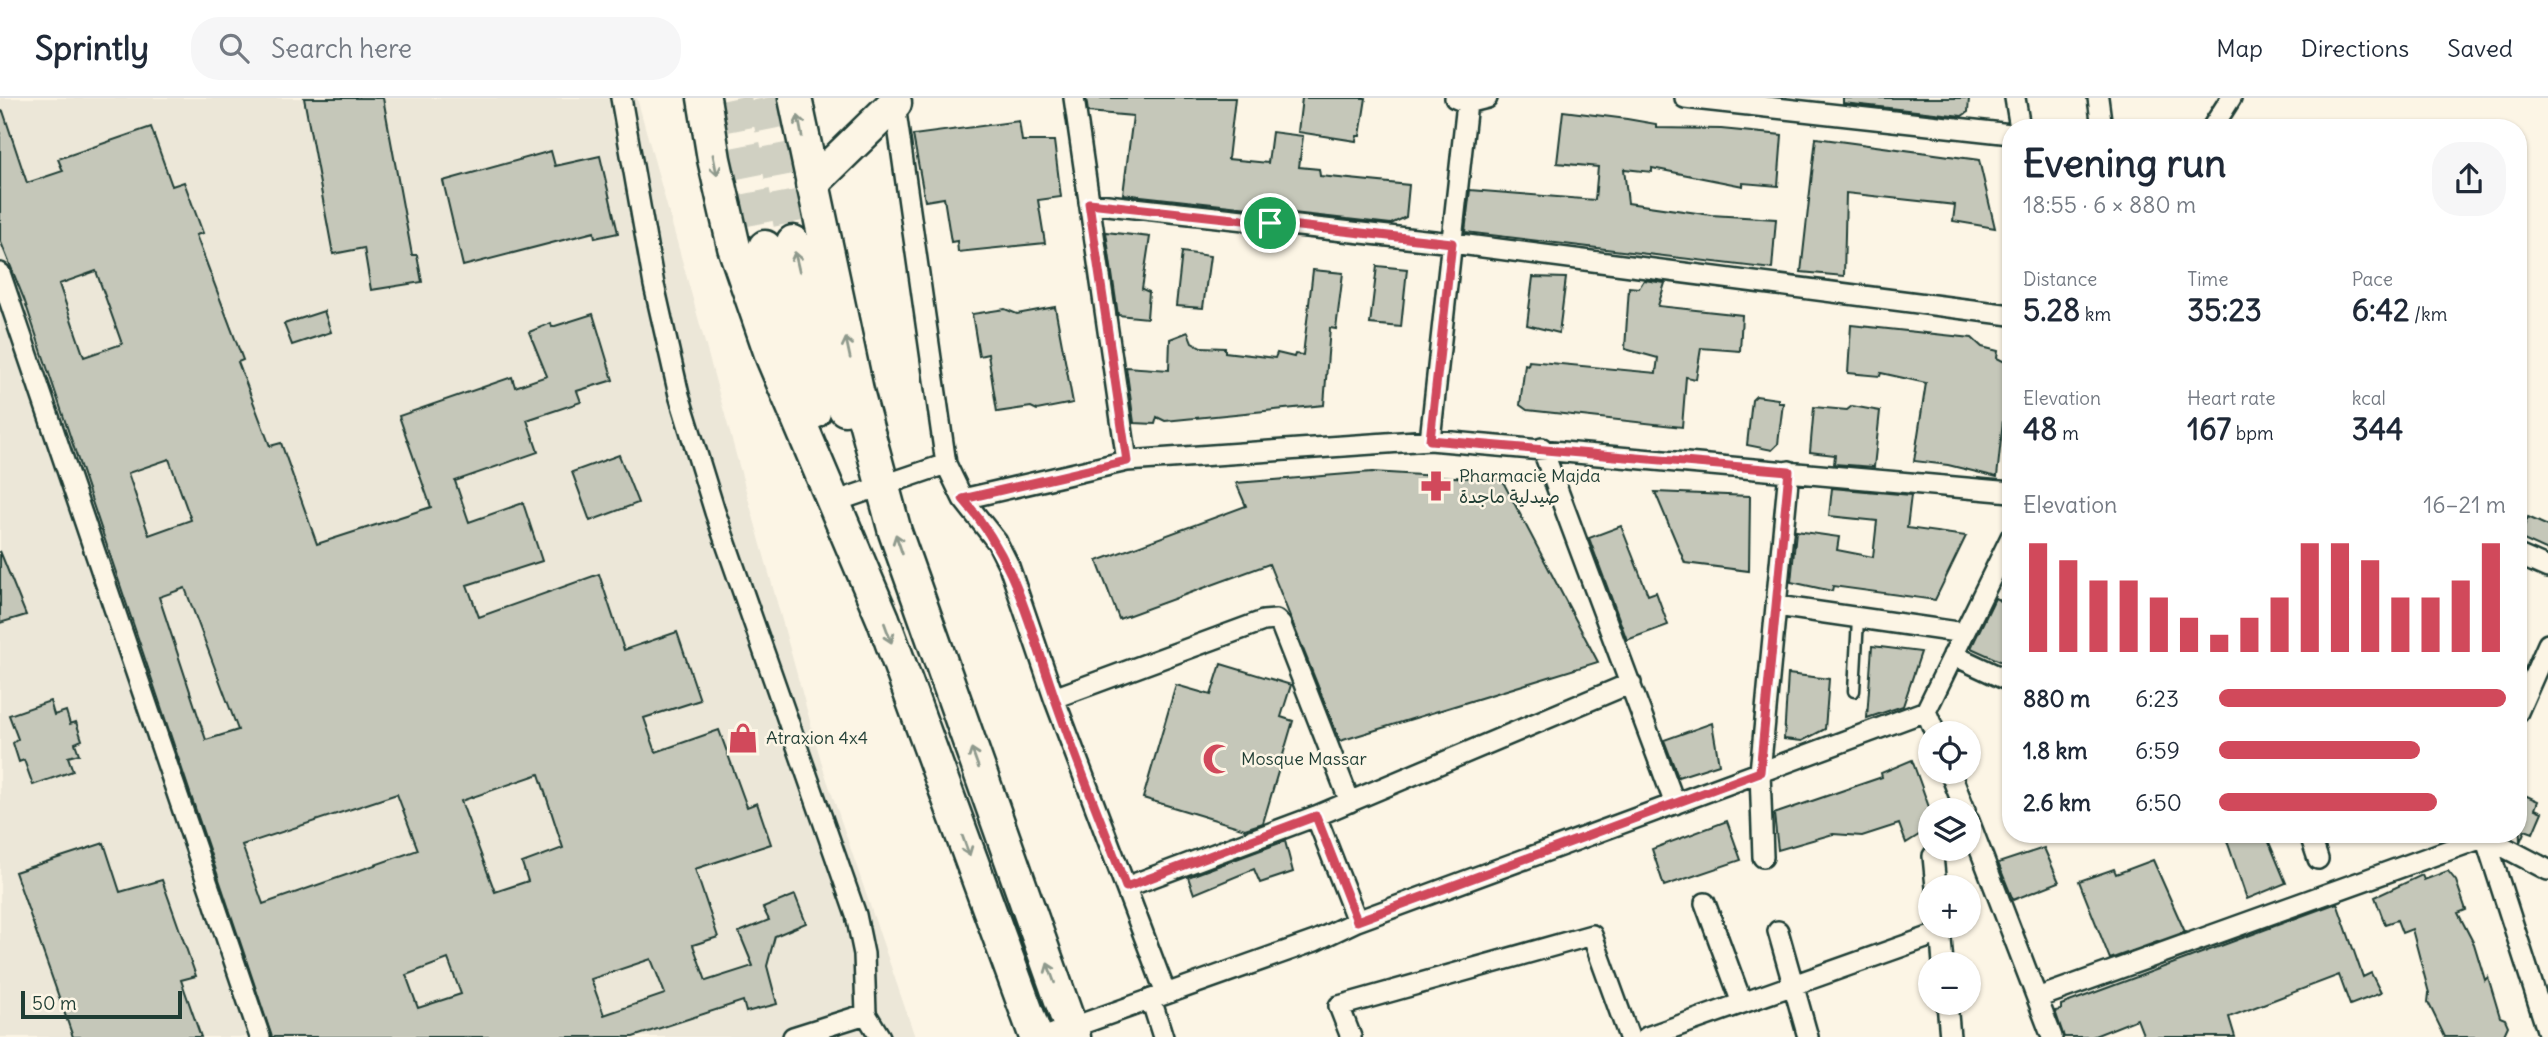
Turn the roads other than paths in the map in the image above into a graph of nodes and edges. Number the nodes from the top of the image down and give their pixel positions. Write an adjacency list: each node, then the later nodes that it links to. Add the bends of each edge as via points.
1 (621, 98): 66 (street, via 679,395 715,512 856,915 864,954)
2 (704, 98): 29 (highway, one-way to 29, via 734,247 772,357)
3 (795, 98): 16 (highway, one-way to 3)
4 (1074, 98): 17 (street)
5 (1487, 98): 11 (street)
6 (1685, 98): 15 (street)
7 (2015, 98): 12 (street)
8 (2098, 98): 13 (street)
9 (2231, 98): 14 (street)
10 (895, 100): 16 (highway); 24 (street)
11 (1461, 101): 18 (street)
12 (2018, 119)
13 (2101, 119)
14 (2218, 119)
15 (2002, 133)
16 (812, 184): 26 (highway, one-way to 16)
17 (1089, 203): 18 (street); 23 (street)
18 (1452, 243): 20 (street); 21 (street)
19 (0, 273): 70 (street)
20 (2002, 314)
21 (1430, 440): 22 (street); 23 (street)
22 (1542, 448): 25 (street); 39 (street)
23 (1127, 461): 28 (street)
24 (946, 464): 26 (street); 28 (street)
25 (1789, 471): 27 (street); 33 (street)
26 (882, 486): 29 (street); 29 (highway, one-way to 29, via 779,245 773,287 816,418); 69 (highway, one-way to 26)
27 (2002, 491)
28 (963, 499): 42 (street, via 997,542 1009,566)
29 (834, 502): 73 (highway, one-way to 73, via 887,632)
30 (2002, 555): 35 (street)
31 (2527, 559): 32 (street)
32 (2548, 568)
33 (1777, 606): 34 (street); 45 (street)
34 (1858, 619): 35 (street); 40 (lane)
35 (1964, 633): 37 (street)
36 (2548, 644): 41 (street)
37 (1953, 655): 38 (street); 43 (street)
38 (2002, 678)
39 (1631, 683): 46 (street); 47 (street)
40 (1854, 691)
41 (2527, 692)
42 (1054, 698): 46 (street, via 1276,620 1282,625); 57 (street)
43 (1926, 711): 44 (street); 45 (street)
44 (1930, 721)
45 (1760, 772): 47 (street); 54 (street)
46 (1350, 802): 48 (street)
47 (1675, 804): 59 (street)
48 (1316, 816): 57 (street); 59 (street)
49 (2313, 843): 55 (street)
50 (2463, 843): 64 (street)
51 (2484, 843): 68 (street)
52 (2496, 843): 56 (street)
53 (1981, 852): 64 (street)
54 (1763, 857)
55 (2318, 859)
56 (2548, 870)
57 (1126, 887): 63 (street)
58 (1705, 903): 65 (street)
59 (1357, 921): 63 (street)
60 (1778, 931): 62 (street)
61 (1918, 937): 62 (street)
62 (1791, 986): 65 (street); 78 (street)
63 (1158, 996): 69 (street); 74 (street)
64 (2038, 998): 80 (street)
65 (1742, 1003): 77 (street)
66 (866, 1014): 71 (street); 72 (street)
67 (1948, 1015): 79 (street)
68 (2548, 1033)
69 (1063, 1034)
70 (260, 1037)
71 (793, 1037)
72 (880, 1037)
73 (1036, 1037)
74 (1163, 1037)
75 (1351, 1037): 76 (street, via 1339,1006 1592,935)
76 (1629, 1037)
77 (1647, 1037)
78 (1808, 1037)
79 (1950, 1037)
80 (2052, 1037)

